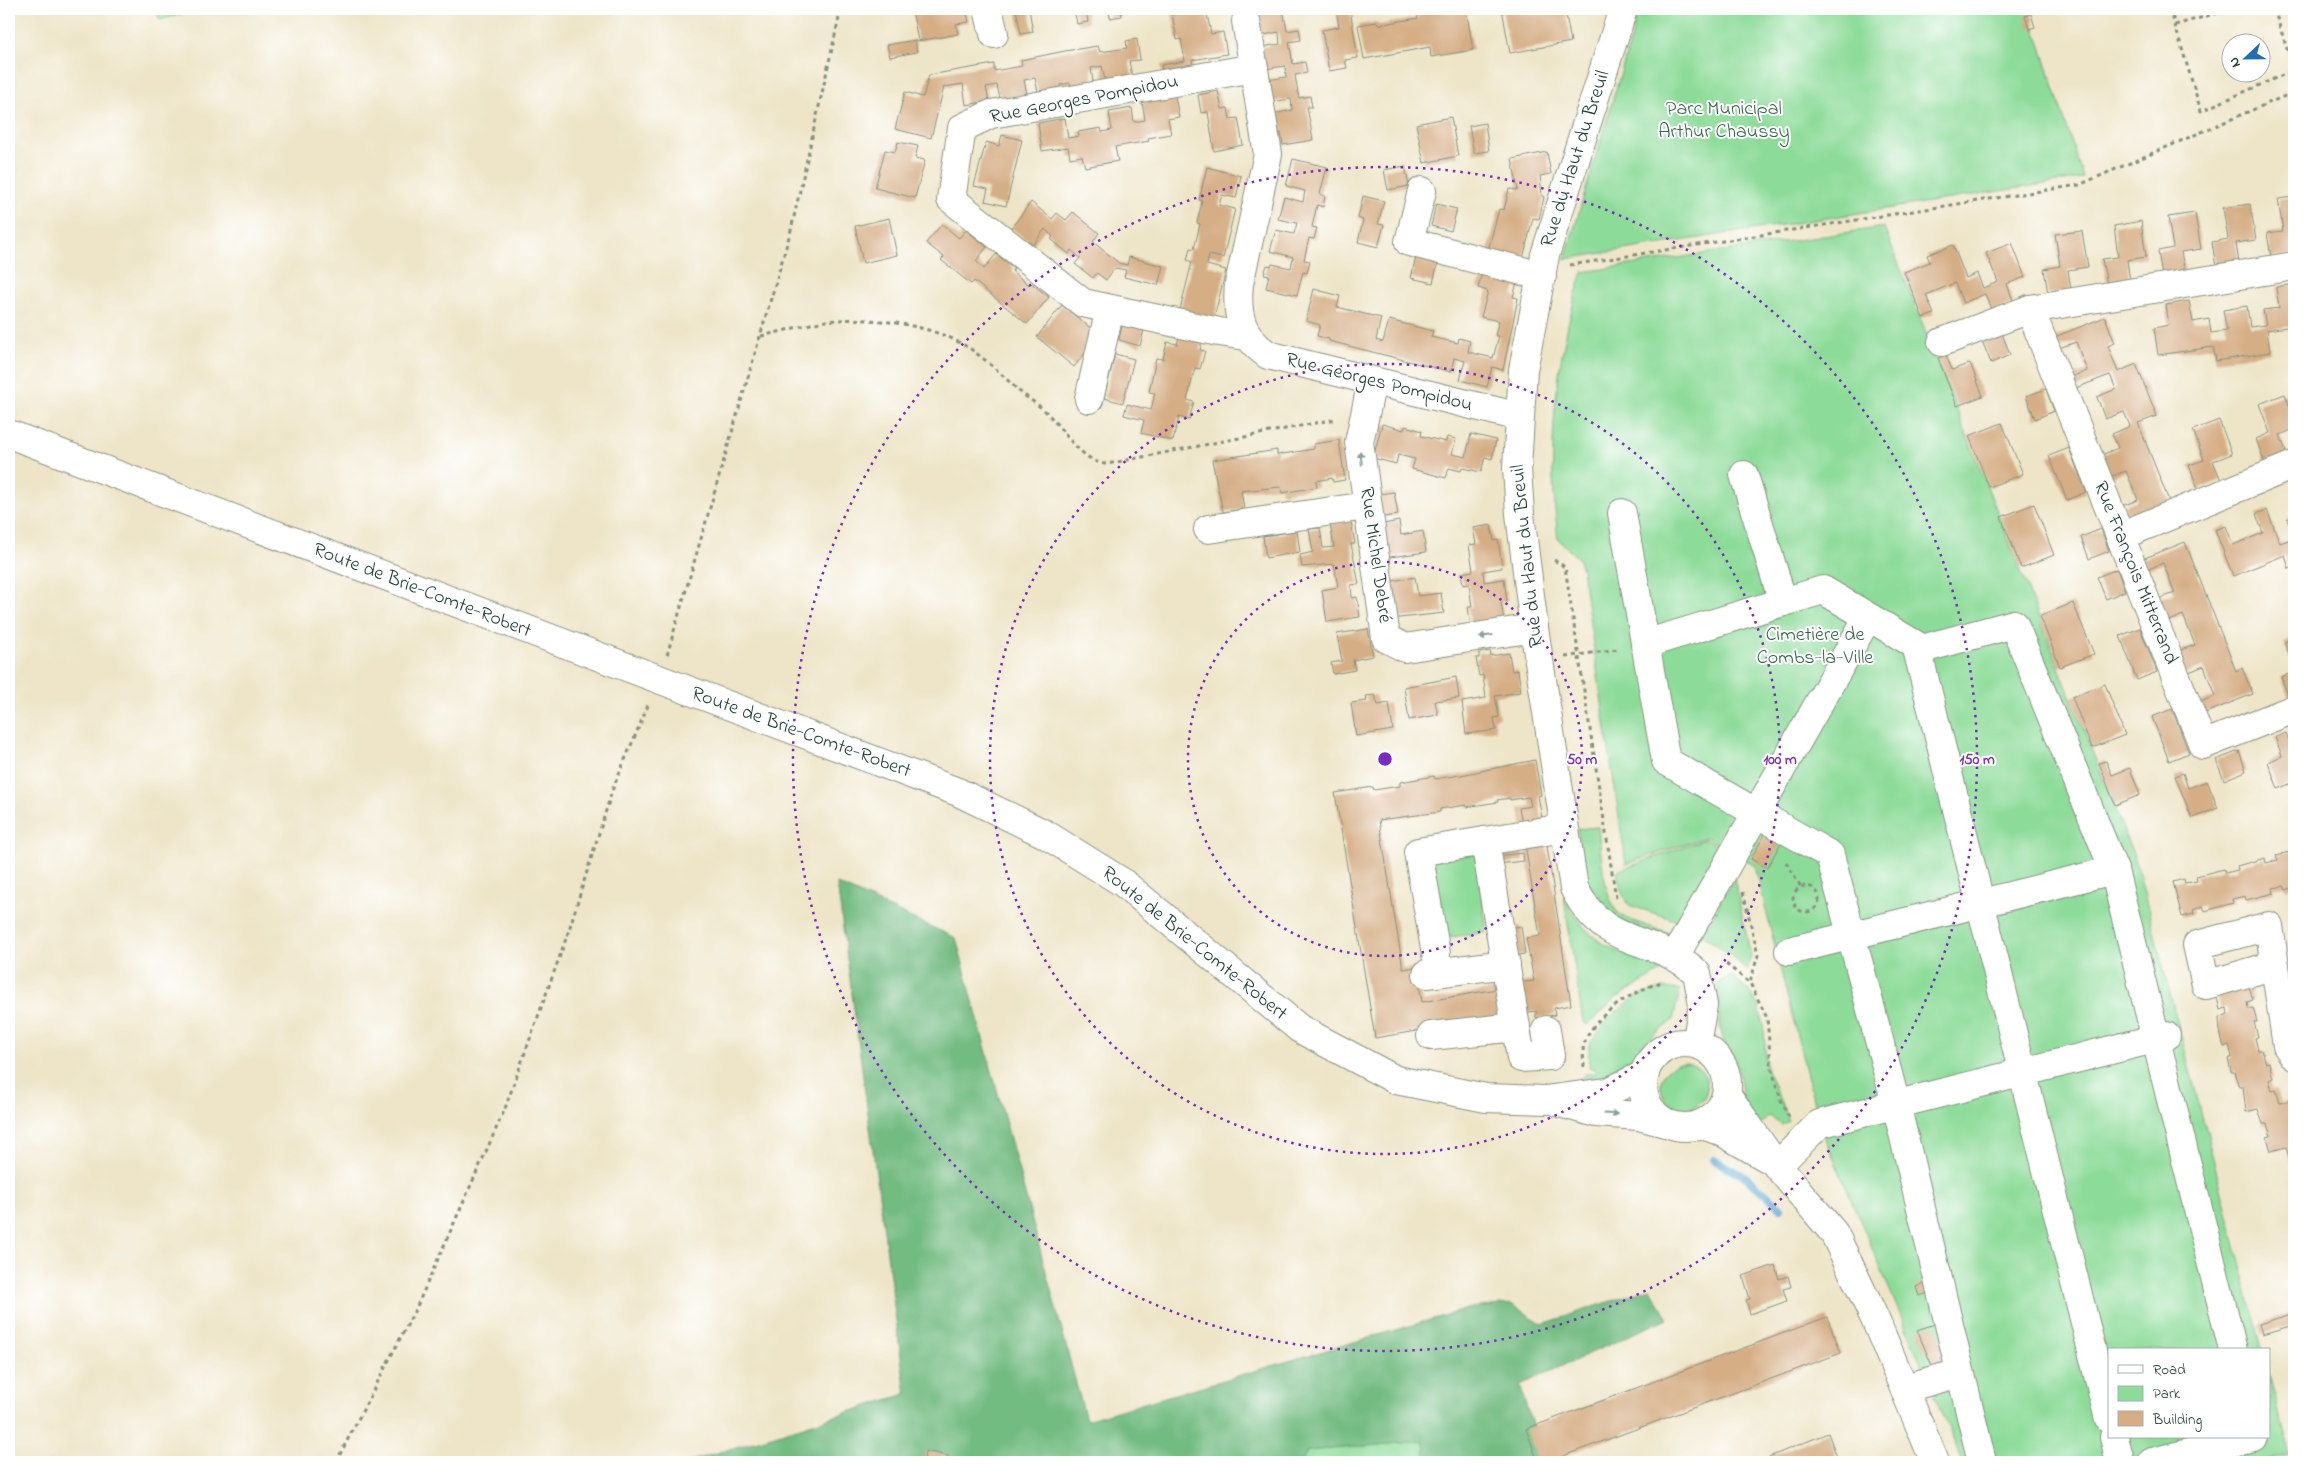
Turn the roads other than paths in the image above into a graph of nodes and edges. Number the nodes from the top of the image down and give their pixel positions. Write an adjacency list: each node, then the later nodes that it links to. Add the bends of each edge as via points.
1 (1623, 9): 5 (street, Rue du Haut du Breuil)
2 (1246, 20): 3 (street)
3 (1254, 68): 7 (street, Rue Georges Pompidou, via 991,114 962,128 951,199 1083,303); 9 (street, via 1268,154 1239,284 1237,301)
4 (1422, 191): 5 (street, via 1409,242)
5 (1543, 266): 13 (street, Rue du Haut du Breuil, via 1523,370)
6 (2294, 266): 8 (street)
7 (1110, 308): 9 (street, Rue Georges Pompidou); 12 (street)
8 (2030, 309): 10 (street); 20 (street, Rue François Mitterrand)
9 (1246, 336): 11 (street, Rue Georges Pompidou, via 1268,356)
10 (1942, 342)
11 (1372, 382): 13 (street, Rue Georges Pompidou); 17 (street, Rue Michel Debré, one-way to 11, via 1359,442)
12 (1089, 398)
13 (1520, 417): 23 (street, Rue du Haut du Breuil, via 1517,468 1520,514)
14 (9, 434): 46 (street, Route de Brie-Comte-Robert, via 958,792 1045,834 1122,882 1300,1029 1396,1080 1486,1098)
15 (2294, 465): 20 (street)
16 (1744, 475): 21 (street)
17 (1367, 506): 19 (street); 23 (street, Rue Michel Debré, one-way to 17, via 1405,648 1386,638)
18 (1622, 513): 24 (street)
19 (1208, 529)
20 (2120, 536): 26 (street, Rue François Mitterrand, via 2202,745)
21 (1783, 602): 22 (street, via 1823,590); 24 (street)
22 (1868, 617): 25 (street, via 1916,645); 27 (street)
23 (1534, 628): 28 (street, Rue du Haut du Breuil)
24 (1645, 644): 27 (street, via 1666,761)
25 (1918, 650): 30 (street, via 2014,624); 31 (street)
26 (2294, 709)
27 (1756, 813): 32 (street, via 1830,855); 34 (street)
28 (1564, 828): 29 (street); 34 (street, Rue du Haut du Breuil, via 1574,888 1591,915 1613,932)
29 (1485, 841): 35 (street); 35 (street, via 1418,852 1432,964)
30 (2114, 870): 31 (street); 40 (street)
31 (1980, 903): 32 (street); 43 (street)
32 (1851, 935): 33 (street); 47 (street)
33 (1788, 951)
34 (1675, 956): 41 (street, Rue du Haut du Breuil, via 1709,966)
35 (1506, 964): 37 (street)
36 (2275, 965): 42 (street, via 2287,1046)
37 (1516, 1027): 38 (street, via 1521,1058 1550,1056); 39 (street)
38 (1546, 1030)
39 (1431, 1036)
40 (2161, 1038): 43 (street); 51 (street)
41 (1696, 1044): 44 (street, via 1666,1047 1655,1055); 45 (street, via 1711,1050 1721,1062 1727,1075)
42 (2294, 1056)
43 (2023, 1072): 47 (street); 54 (street)
44 (1645, 1074): 46 (street, Route de Brie-Comte-Robert, via 1608,1092); 48 (street, via 1643,1091 1648,1106)
45 (1728, 1095): 49 (street, via 1711,1120); 50 (street)
46 (1546, 1100): 48 (street, Route de Brie-Comte-Robert, one-way to 48, via 1596,1113 1639,1116)
47 (1896, 1104): 50 (street, via 1819,1124); 52 (street)
48 (1665, 1123): 49 (street, via 1679,1128)
49 (1701, 1124): 50 (street, via 1724,1133)
50 (1775, 1163): 53 (street, via 1834,1233)
51 (2233, 1348)
52 (1960, 1373): 53 (street); 58 (street)
53 (1905, 1388): 57 (street)
54 (2108, 1415)
55 (2114, 1438): 59 (street)
56 (2255, 1441): 60 (street)
57 (1935, 1462)
58 (1982, 1462)
59 (2120, 1462)
60 (2152, 1462)

